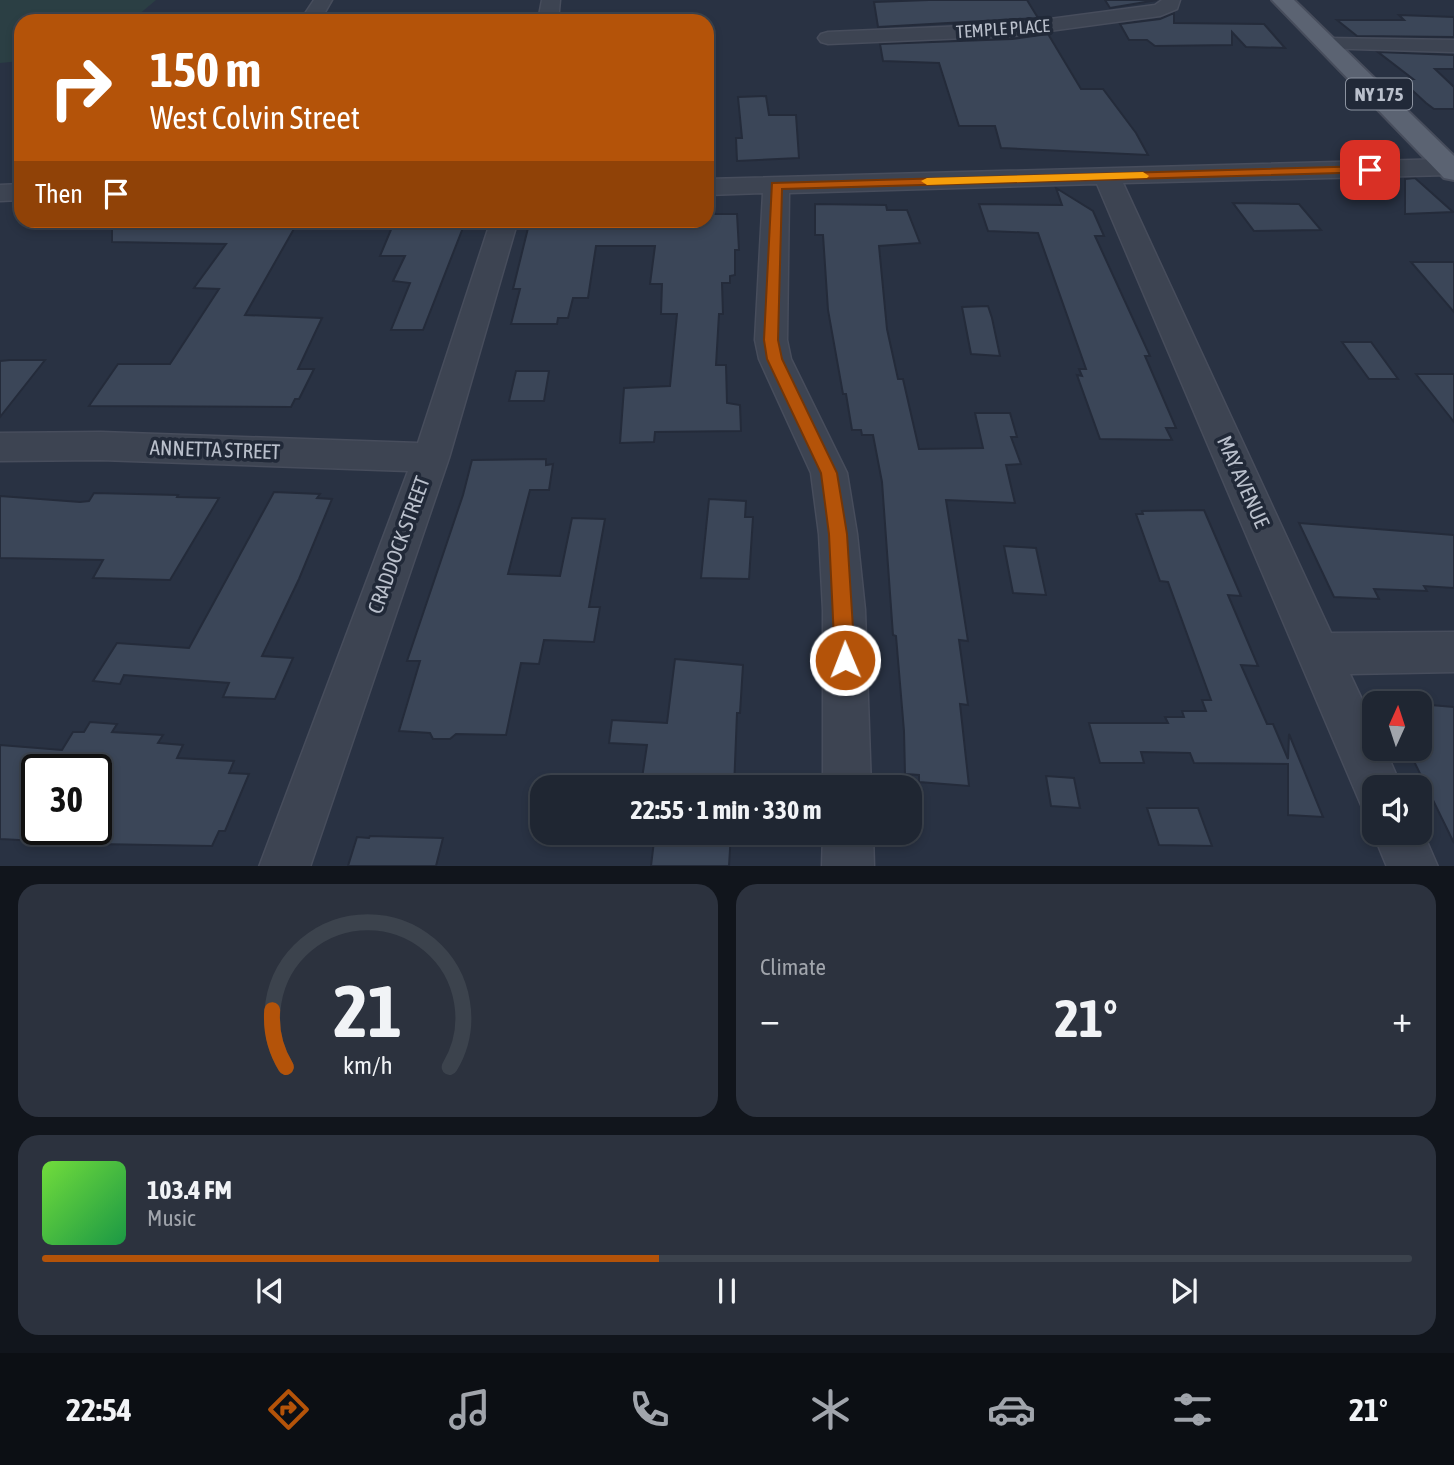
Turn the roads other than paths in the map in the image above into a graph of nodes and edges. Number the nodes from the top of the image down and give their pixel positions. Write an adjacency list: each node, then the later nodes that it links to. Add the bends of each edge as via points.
1 (1171, 0): 3 (street, TEMPLE PLACE, via 1160,10 1046,27)
2 (1282, 0): 4 (main road, NY 175)
3 (828, 38)
4 (1327, 44): 5 (street); 6 (main road, NY 175)
5 (1454, 46)
6 (1452, 170): 7 (street)
7 (1107, 177): 8 (street); 14 (street, MAY AVENUE)
8 (776, 186): 9 (street); 15 (street, via 771,340 775,359 829,473 844,610)
9 (714, 187)
10 (503, 228): 12 (street, CRADDOCK STREET)
11 (0, 447): 12 (street, ANNETTA STREET, via 101,446)
12 (431, 458): 19 (street, CRADDOCK STREET)
13 (1454, 652): 14 (street)
14 (1321, 654): 16 (street, MAY AVENUE)
15 (847, 775)
16 (1372, 775)
17 (848, 845): 20 (street)
18 (1403, 845): 21 (street)
19 (284, 866)
20 (848, 866)
21 (1413, 866)

